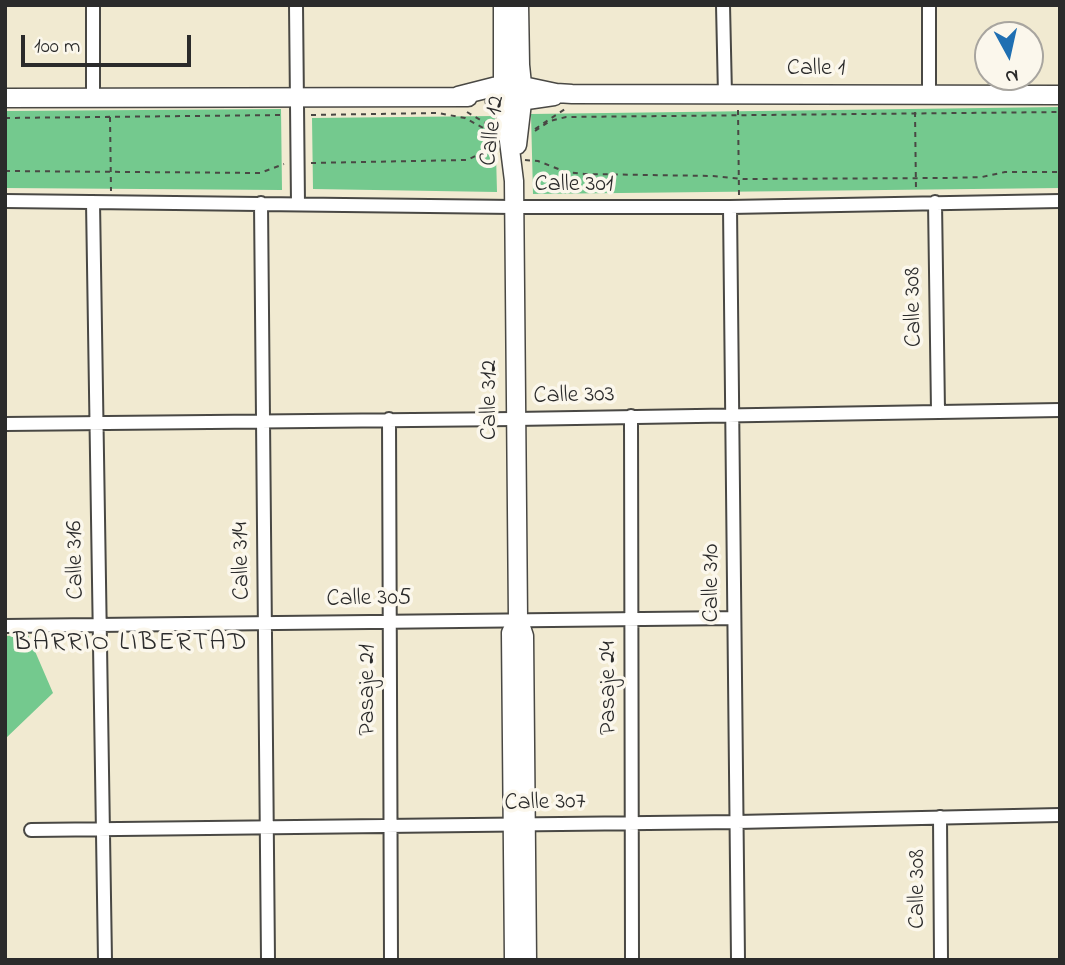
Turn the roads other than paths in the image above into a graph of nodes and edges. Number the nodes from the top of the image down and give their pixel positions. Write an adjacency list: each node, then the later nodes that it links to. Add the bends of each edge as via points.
1 (93, 5): 14 (street)
2 (296, 5): 15 (street)
3 (503, 5): 7 (street, Calle 12)
4 (519, 5): 12 (street, Calle 12)
5 (723, 5): 9 (street)
6 (929, 5): 8 (street)
7 (503, 84): 11 (street, Calle 1); 12 (street, Calle 1)
8 (922, 94): 9 (street, Calle 1); 10 (street, Calle 1)
9 (732, 95): 12 (street, Calle 1)
10 (1060, 95)
11 (458, 96): 12 (street, Calle 1); 15 (street, Calle 1)
12 (516, 96): 16 (street, Calle 12)
13 (5, 98): 14 (street, Calle 1)
14 (101, 98): 15 (street, Calle 1)
15 (296, 99): 22 (street)
16 (514, 181): 23 (street, Calle 312)
17 (5, 201): 19 (street, Calle 301)
18 (1060, 201): 20 (street, Calle 301)
19 (93, 202): 21 (street, Calle 301); 32 (street, Calle 316)
20 (935, 202): 24 (street, Calle 301); 26 (street, Calle 308)
21 (261, 203): 22 (street, Calle 301); 31 (street, Calle 314)
22 (298, 204): 23 (street, Calle 301)
23 (514, 207): 24 (street, Calle 301); 30 (street, Calle 312)
24 (734, 207): 27 (street, Calle 310)
25 (1060, 410): 26 (street, Calle 303)
26 (938, 411): 27 (street, Calle 303)
27 (732, 414): 28 (street, Calle 303); 36 (street, Calle 310)
28 (631, 416): 30 (street, Calle 303); 35 (street, Pasaje 24)
29 (389, 419): 30 (street, Calle 303); 31 (street, Calle 303); 38 (street, Pasaje 21)
30 (515, 419): 34 (street, Calle 312)
31 (263, 420): 32 (street, Calle 303); 37 (street, Calle 314)
32 (96, 423): 33 (street, Calle 303); 39 (street, Calle 316)
33 (5, 424)
34 (518, 618): 35 (street, Calle 305); 38 (street, Calle 305); 45 (street, Calle 312, via 524,636)
35 (631, 618): 36 (street, Calle 305); 44 (street, Pasaje 24)
36 (734, 618): 43 (street, Calle 310)
37 (265, 622): 38 (street, Calle 305); 39 (street, Calle 305); 47 (street, Calle 314)
38 (390, 622): 46 (street, Pasaje 21)
39 (99, 625): 40 (street, Calle 305); 49 (street, Calle 316)
40 (5, 626)
41 (1060, 815): 42 (street, Calle 307)
42 (940, 817): 43 (street, Calle 307); 57 (street, Calle 308)
43 (737, 822): 44 (street, Calle 307); 56 (street, Calle 310)
44 (632, 823): 45 (street, Calle 307); 55 (street, Pasaje 24)
45 (519, 825): 46 (street, Calle 307); 53 (street, Calle 312); 54 (street, Calle 312)
46 (391, 826): 47 (street, Calle 307); 52 (street, Pasaje 21)
47 (267, 828): 49 (street, Calle 307); 51 (street, Calle 314)
48 (31, 830): 49 (street, Calle 307)
49 (103, 830): 50 (street, Calle 316)
50 (105, 960)
51 (268, 960)
52 (391, 960)
53 (514, 960)
54 (527, 960)
55 (632, 960)
56 (738, 960)
57 (941, 960)

